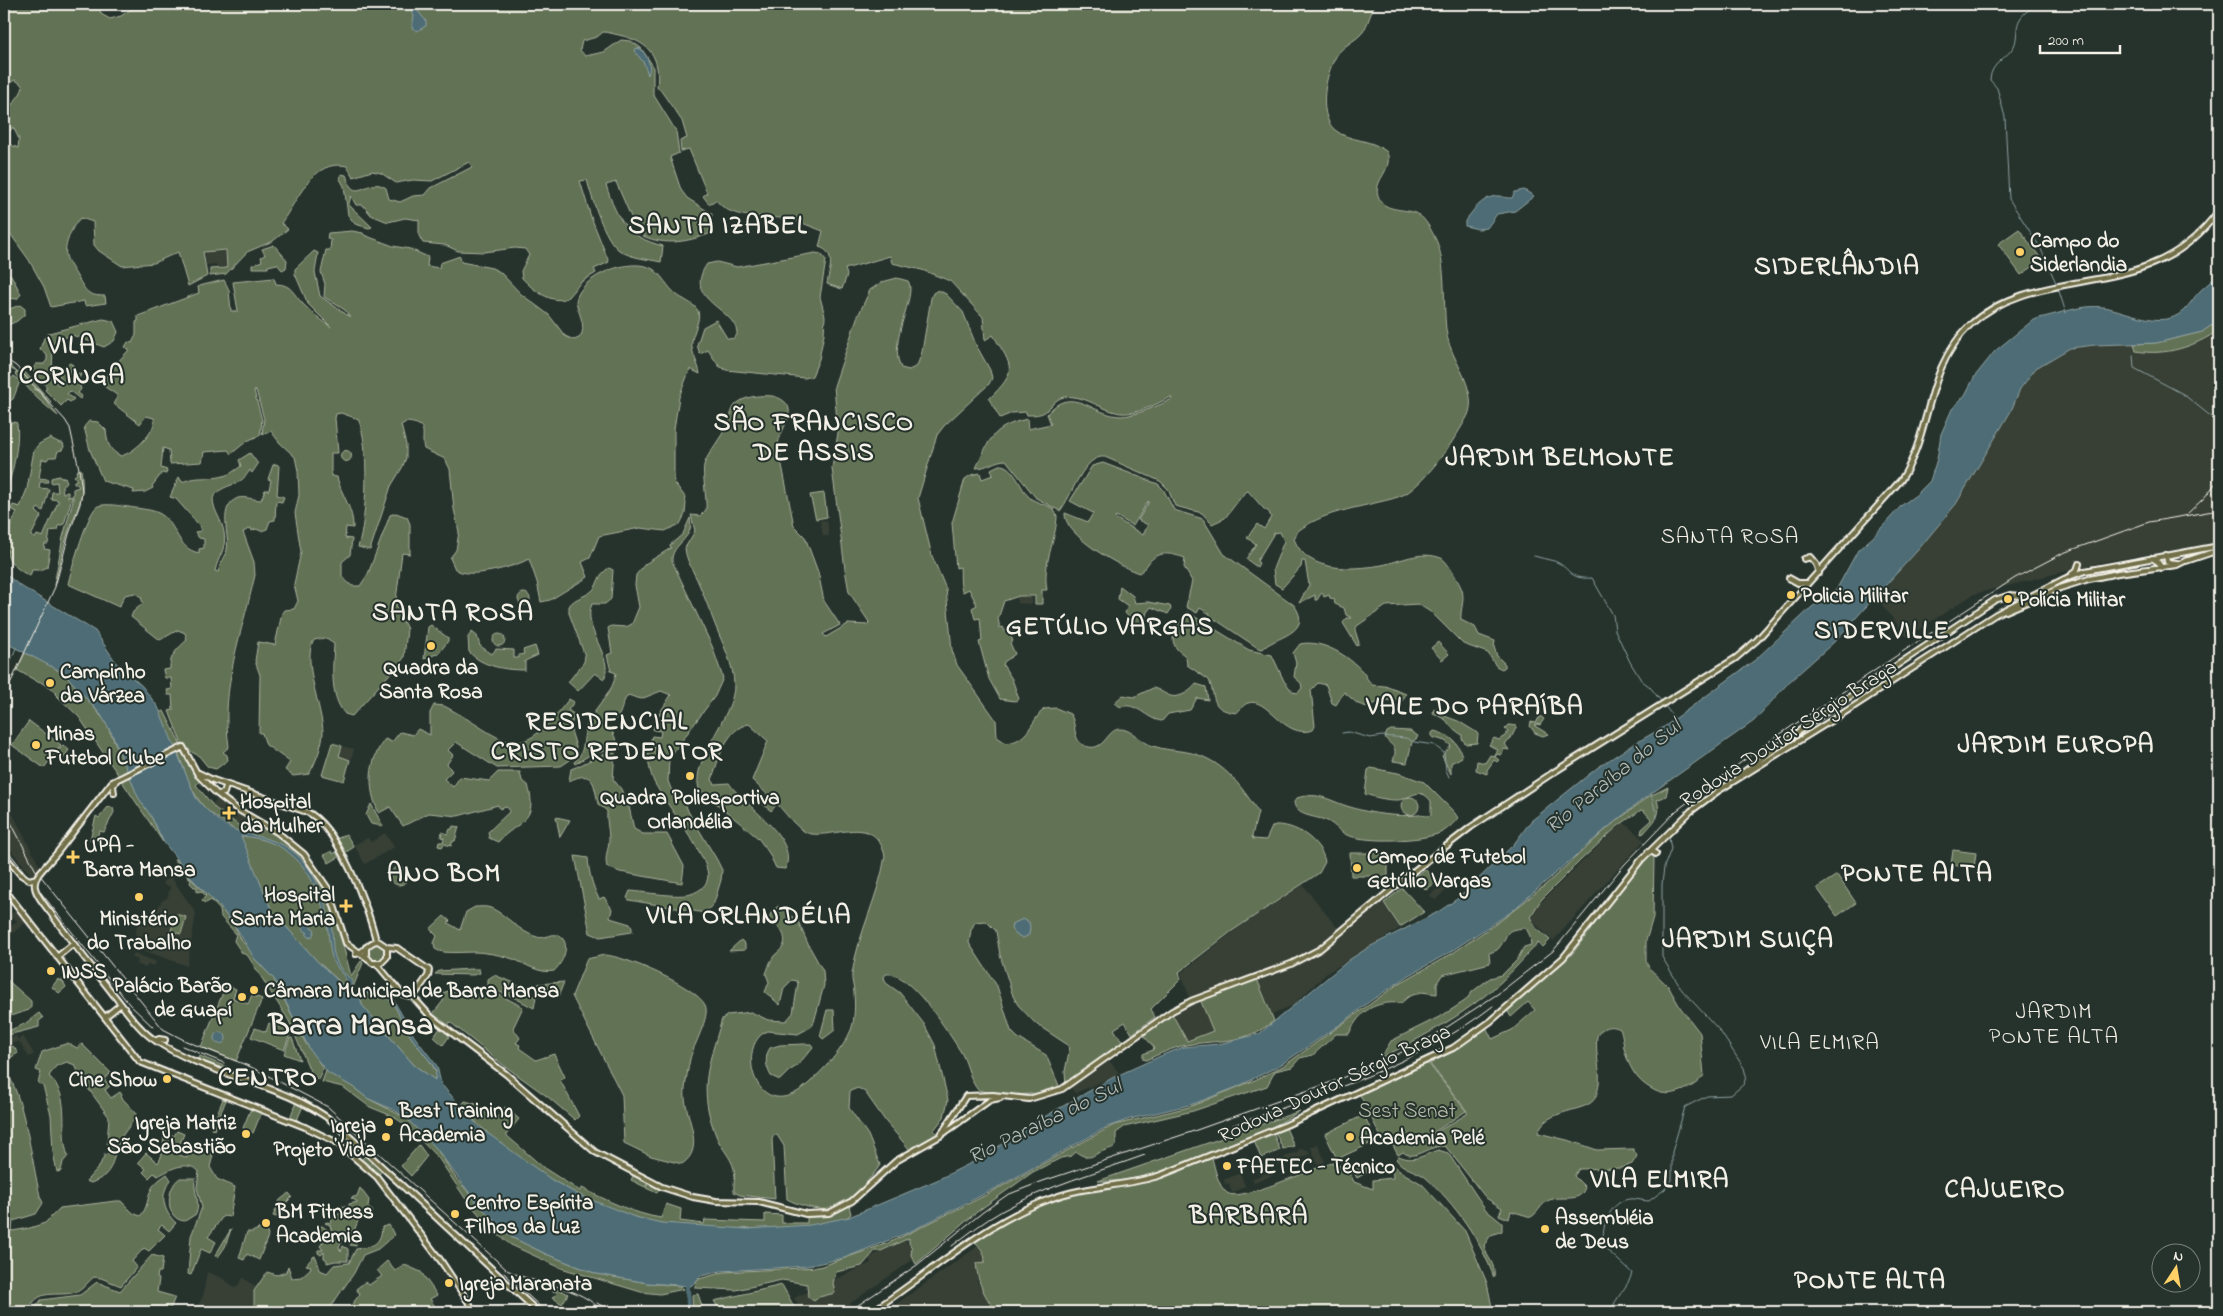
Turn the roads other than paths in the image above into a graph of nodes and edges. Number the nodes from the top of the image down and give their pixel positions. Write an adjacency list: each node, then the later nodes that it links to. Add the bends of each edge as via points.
1 (2219, 210): 14 (main road, via 2192,241 2152,264 2027,294 1995,308 1971,324 1951,346 1939,370 1902,480)
2 (2219, 546): 4 (main road)
3 (2219, 550): 7 (main road)
4 (2181, 552): 5 (main road); 7 (main road, via 2186,559)
5 (2166, 555): 6 (main road); 9 (main road, via 2169,563)
6 (2151, 557): 11 (main road); 12 (main road)
7 (2195, 557): 9 (main road)
8 (1804, 559): 14 (main road, via 1810,557 1814,560)
9 (2187, 560): 11 (main road)
10 (2079, 564): 16 (main road, via 2076,572)
11 (2162, 568): 13 (main road)
12 (2084, 571): 13 (main road, via 2090,575); 16 (main road)
13 (2127, 572): 20 (main road, via 2077,582)
14 (1818, 573): 17 (main road)
15 (1789, 578): 17 (main road, via 1798,584)
16 (2064, 579): 18 (main road)
17 (1809, 583): 48 (main road, via 1750,647 1447,844 1320,949 1291,964 1180,1006 1062,1089 1029,1099)
18 (2047, 589): 19 (main road); 20 (main road, via 2032,598)
19 (2028, 597): 21 (main road); 26 (main road, via 2010,595 1995,600 1784,741)
20 (2033, 602): 21 (main road, via 2004,612)
21 (1980, 626): 26 (main road, Rodovia Doutor Sérgio Braga)
22 (195, 771): 23 (main road, via 182,747); 24 (main road); 27 (main road)
23 (118, 778): 28 (main road); 33 (main road, bridge, via 109,785)
24 (213, 780): 25 (main road); 27 (main road)
25 (225, 784): 29 (main road, via 224,793); 35 (main road, via 318,818 353,874)
26 (1726, 786): 30 (main road, Rodovia Doutor Sérgio Braga, via 1691,811)
27 (209, 787): 29 (main road)
28 (114, 792)
29 (218, 794): 39 (main road, via 277,832 304,854 329,890 344,940)
30 (1648, 852): 31 (main road); 56 (main road, Rodovia Doutor Sérgio Braga, via 1563,958 1491,1021 1453,1048 1286,1125 1161,1175 1083,1188 1023,1209)
31 (1656, 854)
32 (4, 855): 33 (main road, bridge, via 23,878)
33 (37, 878): 36 (main road, bridge, via 35,892)
34 (4, 889): 40 (main road)
35 (376, 941): 37 (main road); 38 (main road)
36 (73, 943): 40 (main road); 44 (main road)
37 (366, 947): 39 (main road); 41 (main road)
38 (387, 947): 42 (main road, via 387,957); 43 (main road, via 399,948 429,970)
39 (358, 953): 41 (main road)
40 (56, 956): 45 (main road)
41 (367, 958): 42 (main road)
42 (377, 964): 43 (main road, via 402,994)
43 (413, 997): 51 (main road, via 430,1017 506,1074 595,1152 662,1187 693,1197 760,1202 806,1214 829,1213 852,1201 896,1161)
44 (121, 1004): 45 (main road); 47 (main road)
45 (105, 1017): 53 (main road, via 140,1062 328,1136)
46 (165, 1040): 47 (main road)
47 (156, 1041): 52 (main road, via 196,1062 305,1103 336,1124)
48 (1007, 1098): 49 (main road, via 965,1096); 50 (main road, via 992,1099)
49 (952, 1118): 50 (main road, via 953,1123); 51 (main road)
50 (958, 1123): 51 (main road)
51 (940, 1136)
52 (384, 1170): 53 (main road); 55 (main road)
53 (376, 1177): 54 (main road)
54 (475, 1312)
55 (538, 1312)
56 (871, 1312)

